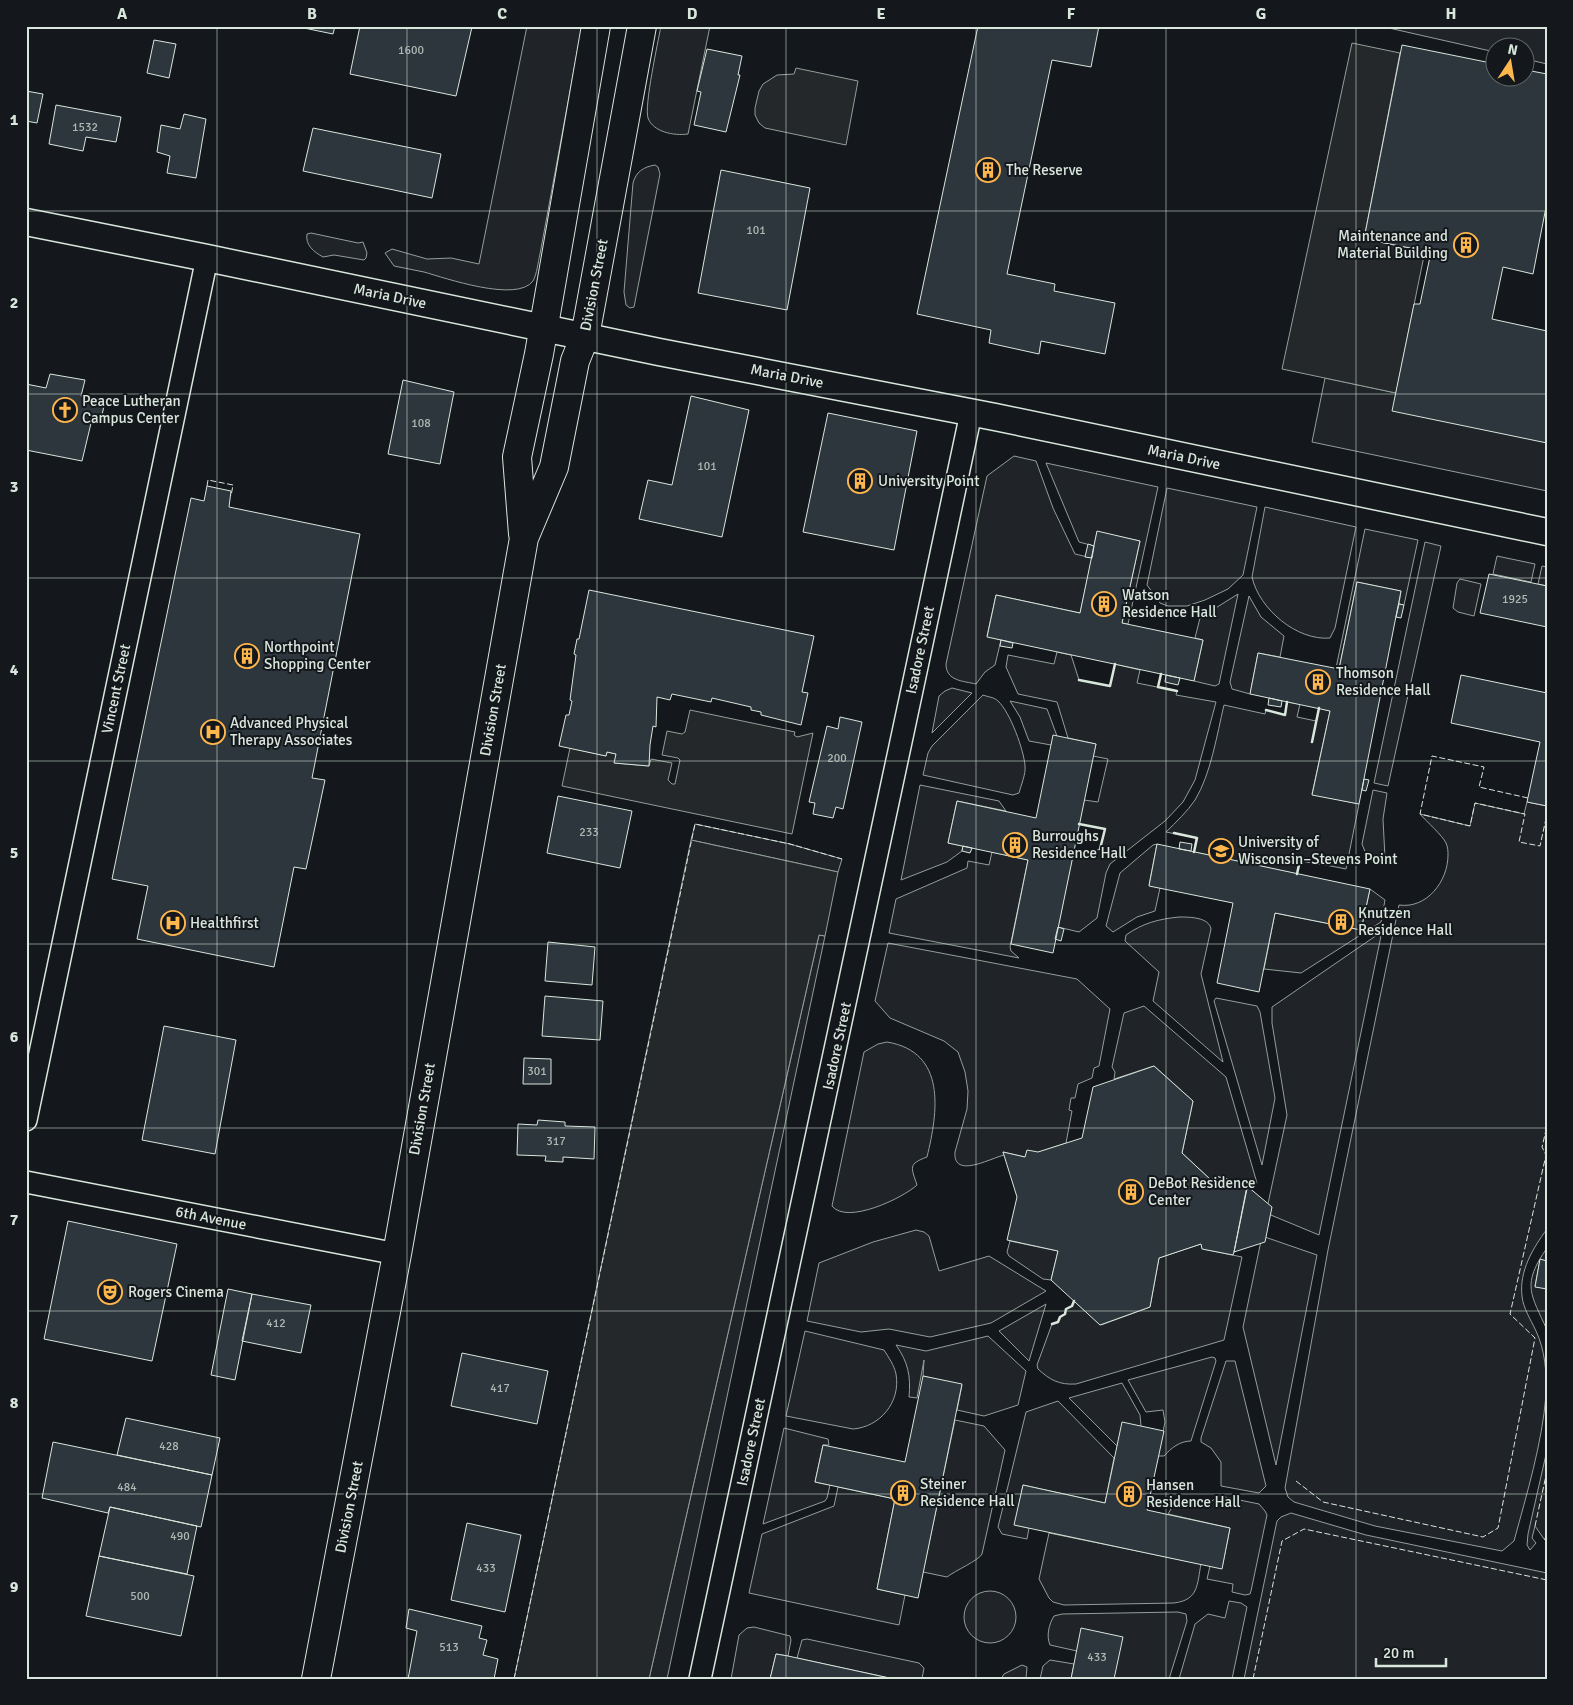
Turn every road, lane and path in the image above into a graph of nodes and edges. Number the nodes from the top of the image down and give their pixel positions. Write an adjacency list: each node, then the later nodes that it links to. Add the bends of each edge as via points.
1 (596, 26): 5 (main road, Division Street)
2 (642, 26): 6 (main road, Division Street)
3 (26, 222): 4 (street, Maria Drive)
4 (207, 258): 5 (street, Maria Drive); 10 (street, Vincent Street)
5 (543, 327): 6 (street, Maria Drive); 9 (main road, Division Street, via 517,457)
6 (586, 336): 7 (street, Maria Drive); 9 (main road, Division Street, via 575,361 554,467)
7 (971, 413): 8 (street, Maria Drive); 14 (street, Isadore Street)
8 (1547, 532)
9 (524, 538): 12 (main road, Division Street)
10 (26, 1120)
11 (26, 1182): 12 (street, 6th Avenue)
12 (396, 1254): 13 (main road, Division Street)
13 (316, 1679)
14 (700, 1679)

